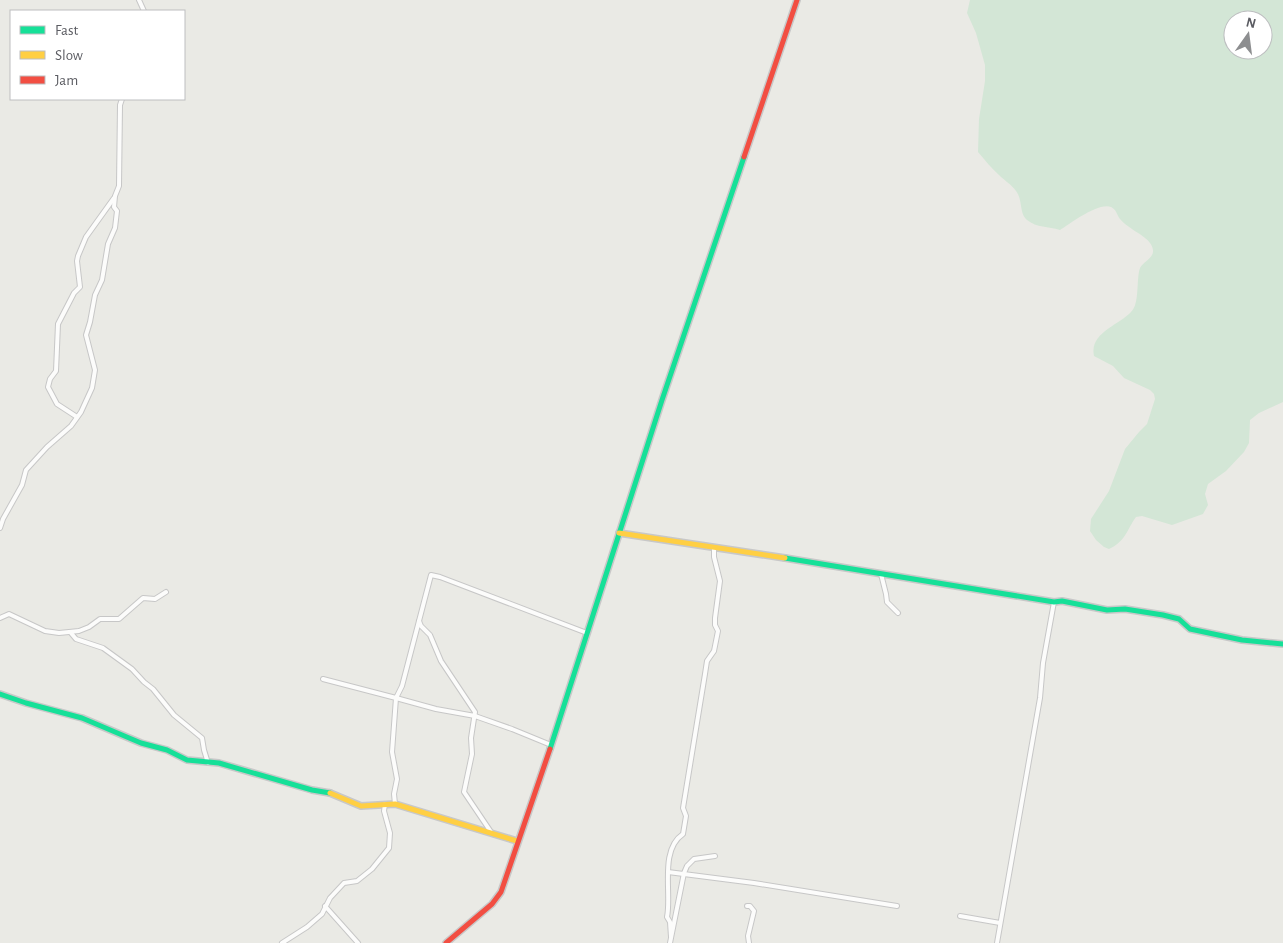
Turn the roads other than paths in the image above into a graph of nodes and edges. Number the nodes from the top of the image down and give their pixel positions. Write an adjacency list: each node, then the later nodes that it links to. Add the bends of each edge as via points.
1 (797, 0): 6 (street)
2 (122, 100): 3 (street, via 119,186)
3 (115, 196): 4 (street, via 115,228 108,244 102,280 95,295 86,335 95,370 92,388); 4 (street, via 86,237 77,261 80,287 58,324 56,371 48,387 57,404)
4 (77, 417): 5 (street, via 26,470)
5 (0, 528)
6 (619, 532): 7 (street); 15 (street)
7 (714, 548): 8 (street); 28 (street, via 720,581 715,618 718,630 714,651 707,661 683,808 686,816 683,834 678,837 668,861)
8 (881, 574): 10 (street); 11 (street, via 887,602)
9 (166, 592): 14 (street, via 155,599 143,598 119,619 100,618 89,627)
10 (1054, 602): 16 (street, via 1163,615 1179,619 1190,629 1242,640); 34 (street)
11 (898, 613)
12 (0, 618): 14 (street, via 9,614 45,631)
13 (419, 621): 15 (street, via 431,575); 19 (street); 20 (street)
14 (71, 633): 22 (street, via 76,639 102,648 153,688 174,715 202,738)
15 (587, 633): 21 (street)
16 (1283, 644)
17 (323, 679): 19 (street)
18 (0, 694): 22 (street, via 82,718 187,760)
19 (396, 698): 20 (street); 24 (street, via 392,752 397,779)
20 (475, 716): 21 (street); 25 (street, via 464,792)
21 (550, 745): 26 (street)
22 (208, 763): 23 (street, via 219,763 333,793 361,806)
23 (385, 804): 24 (street); 30 (street, via 389,848 357,881 344,883)
24 (395, 804): 25 (street)
25 (492, 833): 26 (street)
26 (517, 841): 38 (street, via 501,892 485,911)
27 (715, 856): 29 (street, via 694,859)
28 (668, 872): 29 (street); 35 (street, via 667,917)
29 (684, 873): 32 (street); 35 (street)
30 (325, 906): 36 (street, via 322,914 307,927); 37 (street)
31 (747, 906): 40 (street, via 754,911)
32 (897, 906)
33 (960, 916): 34 (street)
34 (1000, 923): 41 (street)
35 (671, 937): 39 (street)
36 (282, 943)
37 (358, 943)
38 (446, 943)
39 (670, 943)
40 (749, 943)
41 (997, 943)

